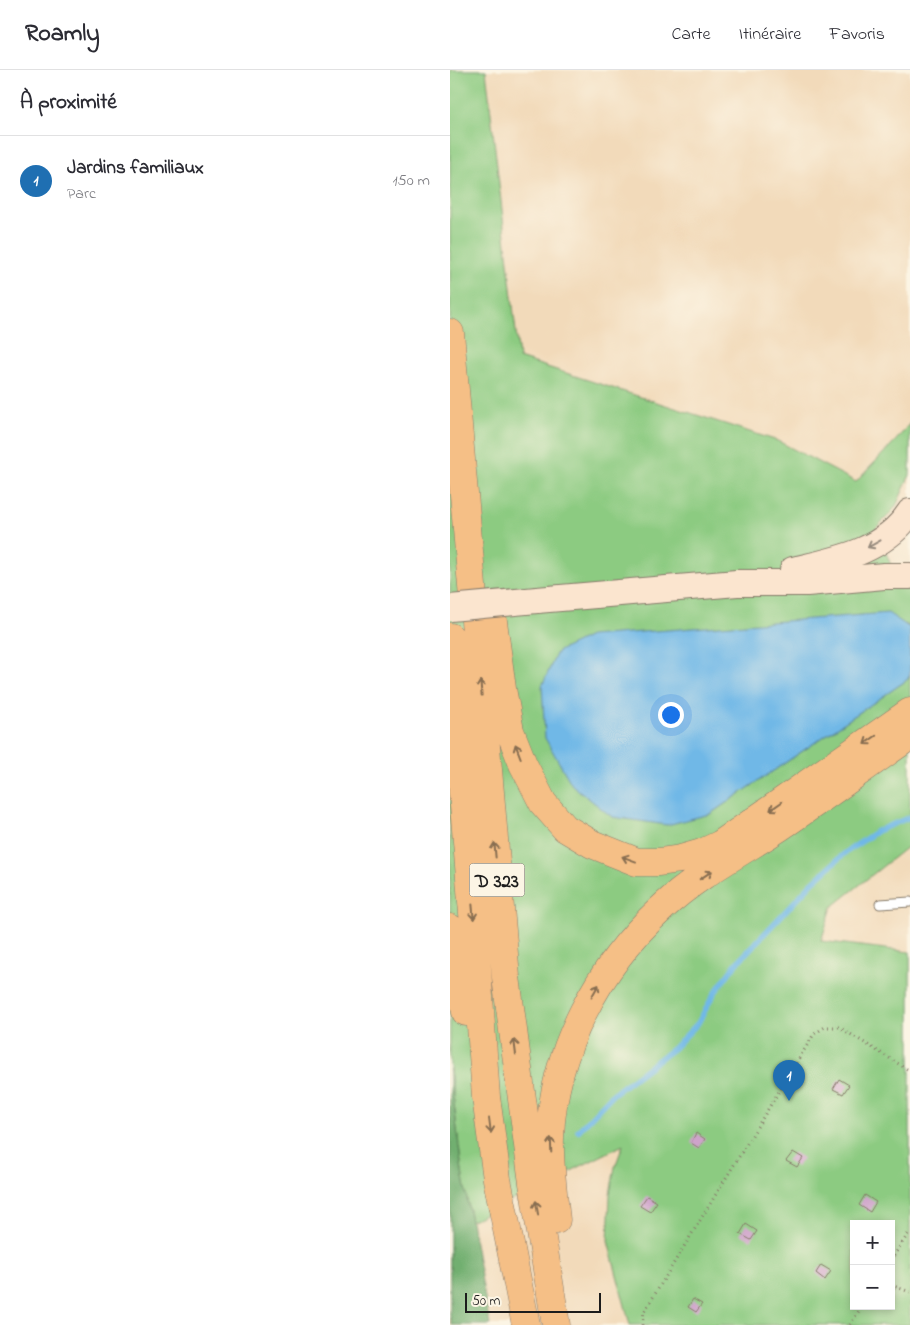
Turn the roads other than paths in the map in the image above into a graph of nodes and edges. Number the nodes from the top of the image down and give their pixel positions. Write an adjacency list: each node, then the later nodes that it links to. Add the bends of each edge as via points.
1 (450, 333): 2 (highway, D 323)
2 (459, 432): 8 (highway, one-way to 2, via 721,844 702,853 681,859 637,862 592,844 565,828 543,803 522,764 510,730 481,518); 14 (highway, D 323, one-way to 2, via 506,977)
3 (910, 512): 5 (main road, one-way to 5, via 896,529 862,551 825,563)
4 (910, 576): 5 (main road)
5 (737, 582): 6 (main road, bridge)
6 (450, 608)
7 (450, 637): 13 (highway, D 323, one-way to 13)
8 (910, 712)
9 (910, 736): 14 (highway, one-way to 9, via 562,1264 552,1189 550,1137 553,1109 566,1055 583,1013 604,976 662,907 839,788)
10 (910, 902): 11 (lane)
11 (880, 904)
12 (450, 928): 13 (highway, via 470,1036)
13 (486, 1097): 15 (highway, D 323, one-way to 15, via 497,1179)
14 (555, 1320)
15 (526, 1325)

